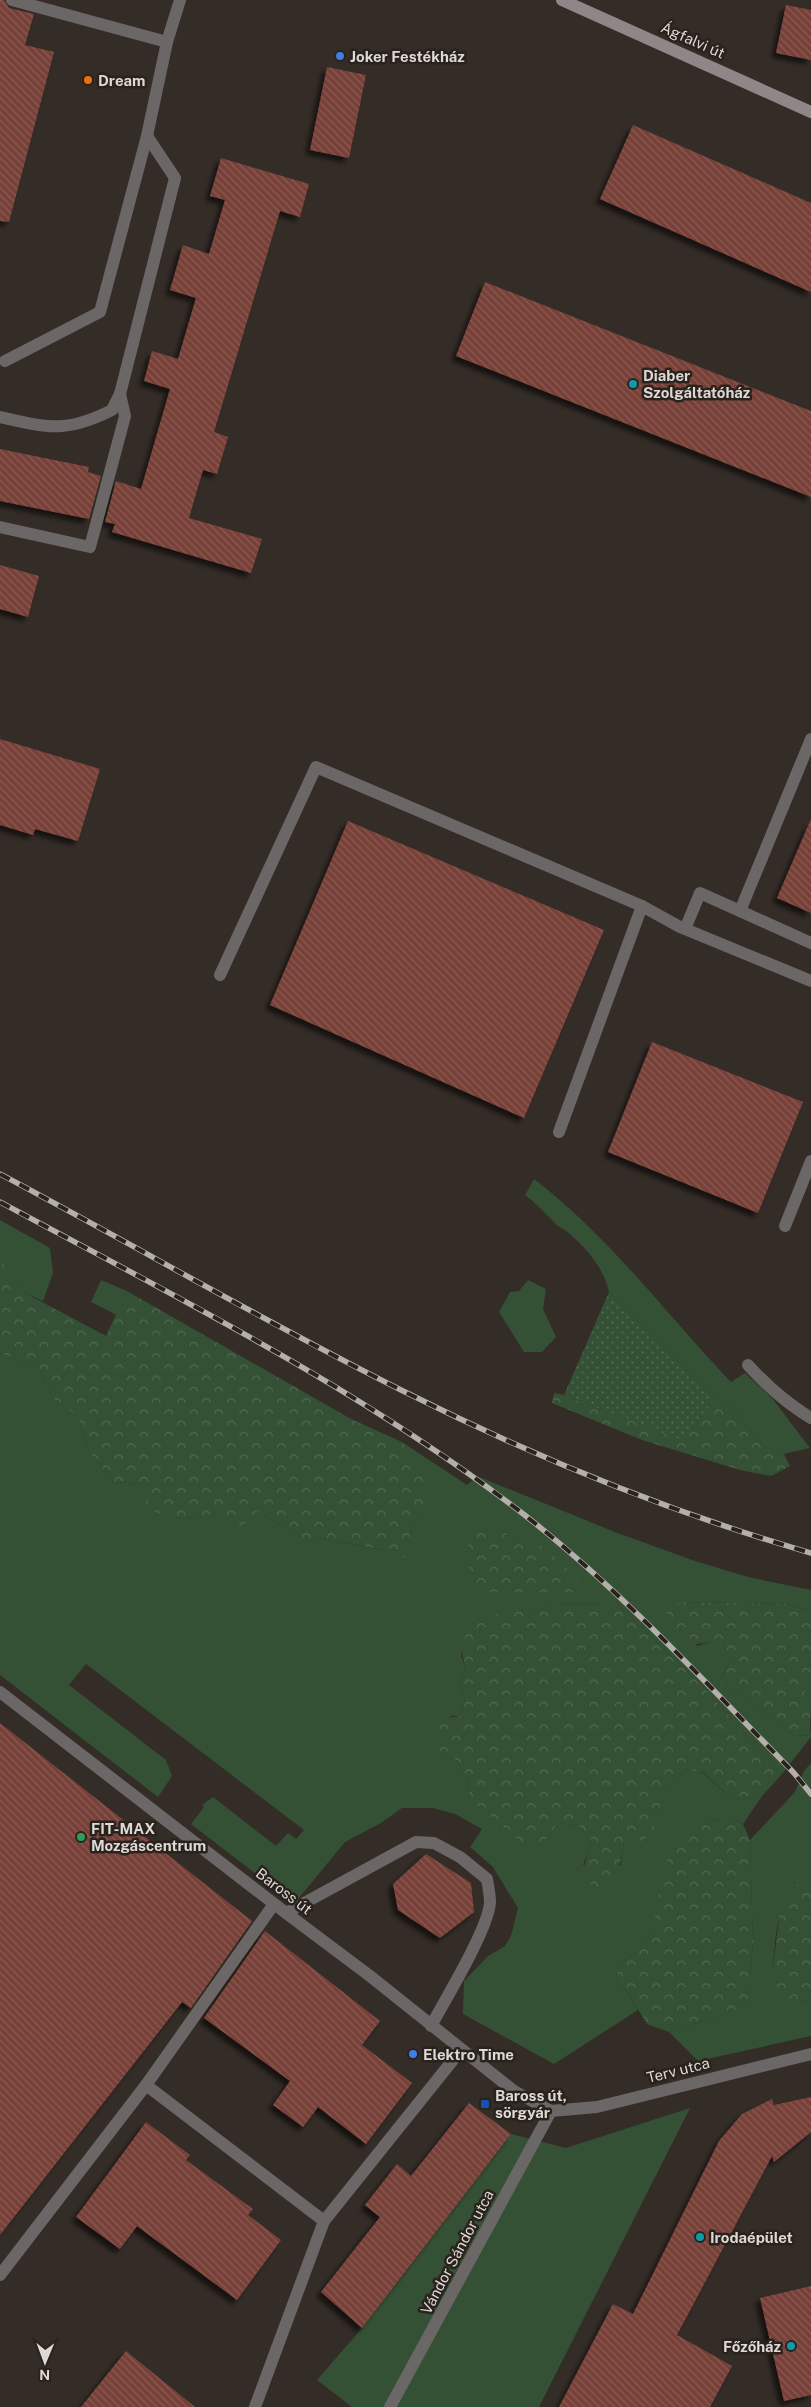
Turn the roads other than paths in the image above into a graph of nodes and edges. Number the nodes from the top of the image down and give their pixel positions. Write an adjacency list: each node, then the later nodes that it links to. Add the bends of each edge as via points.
1 (12, 0): 4 (street)
2 (180, 0): 4 (street)
3 (562, 0): 5 (main road, Ágfalvi út)
4 (167, 42): 6 (street)
5 (811, 112)
6 (146, 136): 7 (street, via 100,312); 8 (street, via 174,178)
7 (5, 361)
8 (120, 394): 9 (street, via 112,410 74,427 45,428); 10 (street, via 125,416 90,547)
9 (0, 417)
10 (0, 527)
11 (811, 739): 13 (street)
12 (642, 906): 14 (street); 16 (street, via 316,767); 18 (street)
13 (740, 911): 14 (street, via 700,893); 15 (street)
14 (682, 928): 17 (street)
15 (811, 943)
16 (220, 975)
17 (811, 981)
18 (559, 1132)
19 (811, 1161): 20 (street)
20 (785, 1226)
21 (748, 1365): 22 (street, via 767,1386)
22 (811, 1418)
23 (0, 1692): 24 (street, Baross út)
24 (274, 1904): 25 (street, Baross út); 29 (street)
25 (286, 1913): 26 (street, Baross út); 26 (street, via 416,1842 434,1843 460,1857 487,1879 490,1903 472,1949)
26 (431, 2026): 27 (street, Baross út)
27 (461, 2050): 30 (street, Baross út, via 514,2091); 31 (street)
28 (811, 2054): 30 (street, Terv utca, via 596,2107)
29 (146, 2085): 31 (street); 32 (street)
30 (551, 2112): 34 (street, Vándor Sándor utca)
31 (324, 2221): 33 (street)
32 (0, 2276)
33 (255, 2407)
34 (390, 2407)

